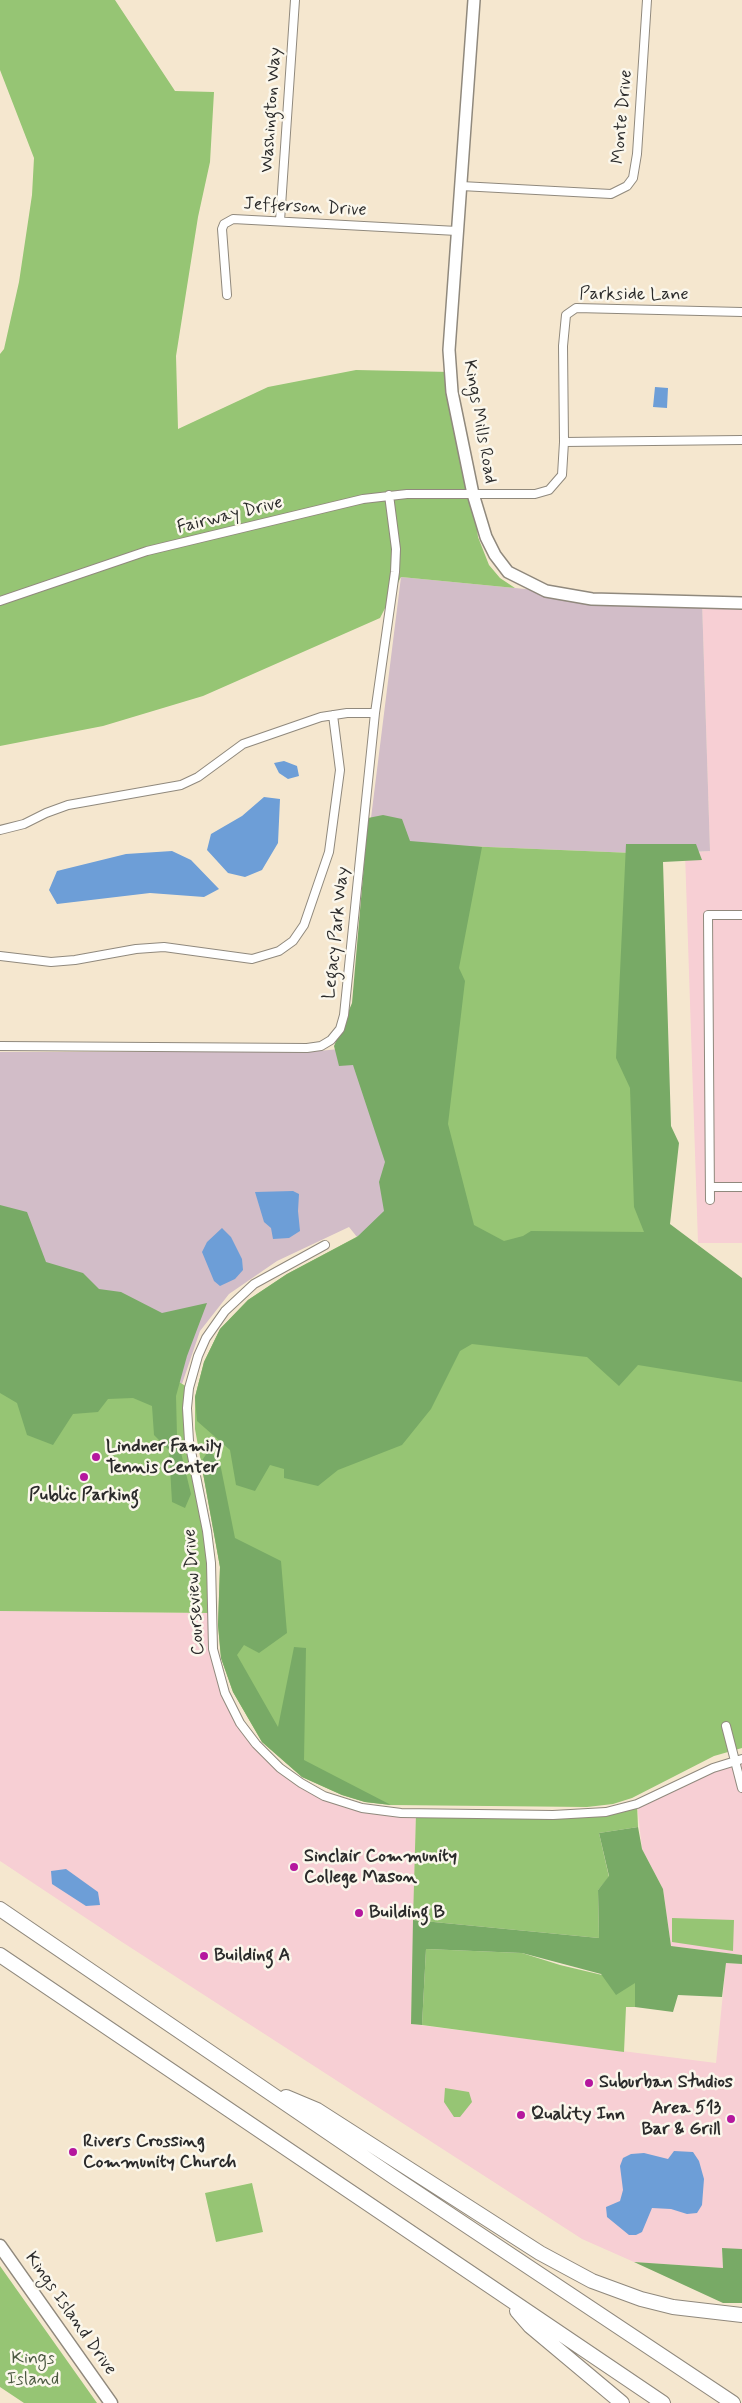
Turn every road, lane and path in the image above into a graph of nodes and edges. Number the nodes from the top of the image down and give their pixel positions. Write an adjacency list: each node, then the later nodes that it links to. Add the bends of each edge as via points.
1 (294, 0): 5 (street, Washington Way)
2 (474, 0): 4 (street, Kings Mills Road)
3 (647, 0): 4 (street, Monte Drive, via 637,154 633,178 626,186 612,194)
4 (461, 186): 6 (street, Kings Mills Road)
5 (280, 221): 6 (street, Jefferson Drive); 7 (street, Jefferson Drive, via 239,219 224,224 222,236)
6 (458, 232): 11 (street, Kings Mills Road, via 449,350 452,392)
7 (227, 295)
8 (742, 312): 10 (street, Parkside Lane, via 586,308 570,311 564,325)
9 (742, 440): 10 (street)
10 (564, 442): 11 (street, Parkside Lane, via 562,474 548,490 535,494)
11 (473, 494): 12 (street, Fairway Drive); 14 (street, Kings Mills Road, via 495,555 508,572 528,584 546,591 592,599)
12 (390, 495): 13 (street, Fairway Drive, via 147,551); 15 (street, Legacy Park Way, via 395,572)
13 (0, 601)
14 (742, 603)
15 (375, 713): 16 (street); 20 (street, Legacy Park Way, via 344,1015 340,1029 331,1040 321,1046 307,1048)
16 (333, 715): 17 (street, via 243,744 182,785 68,805 24,824); 19 (street, via 340,770 329,852 304,924 293,941 279,951 252,959 164,947 51,962)
17 (0, 830)
18 (742, 915): 21 (street, via 708,915)
19 (0, 956)
20 (0, 1046)
21 (710, 1187): 22 (street); 23 (street)
22 (742, 1187)
23 (710, 1200)
24 (325, 1245): 26 (street, Courseview Drive, via 254,1284 225,1311 202,1347 189,1388 189,1441 211,1563 213,1649 225,1694 240,1723 256,1744 280,1768 324,1796 362,1808 402,1813 553,1815 606,1812 638,1804 713,1768)
25 (726, 1726): 26 (street)
26 (738, 1760): 27 (street)
27 (742, 1788)
28 (0, 1909): 30 (highway)
29 (0, 1955): 32 (highway)
30 (257, 2085): 33 (highway, via 317,2110 540,2253 592,2281 641,2299); 37 (highway)
31 (0, 2246): 34 (main road, Kings Island Drive)
32 (505, 2297): 35 (highway, via 530,2326); 36 (highway)
33 (742, 2315)
34 (111, 2403)
35 (622, 2403)
36 (663, 2403)
37 (733, 2403)

